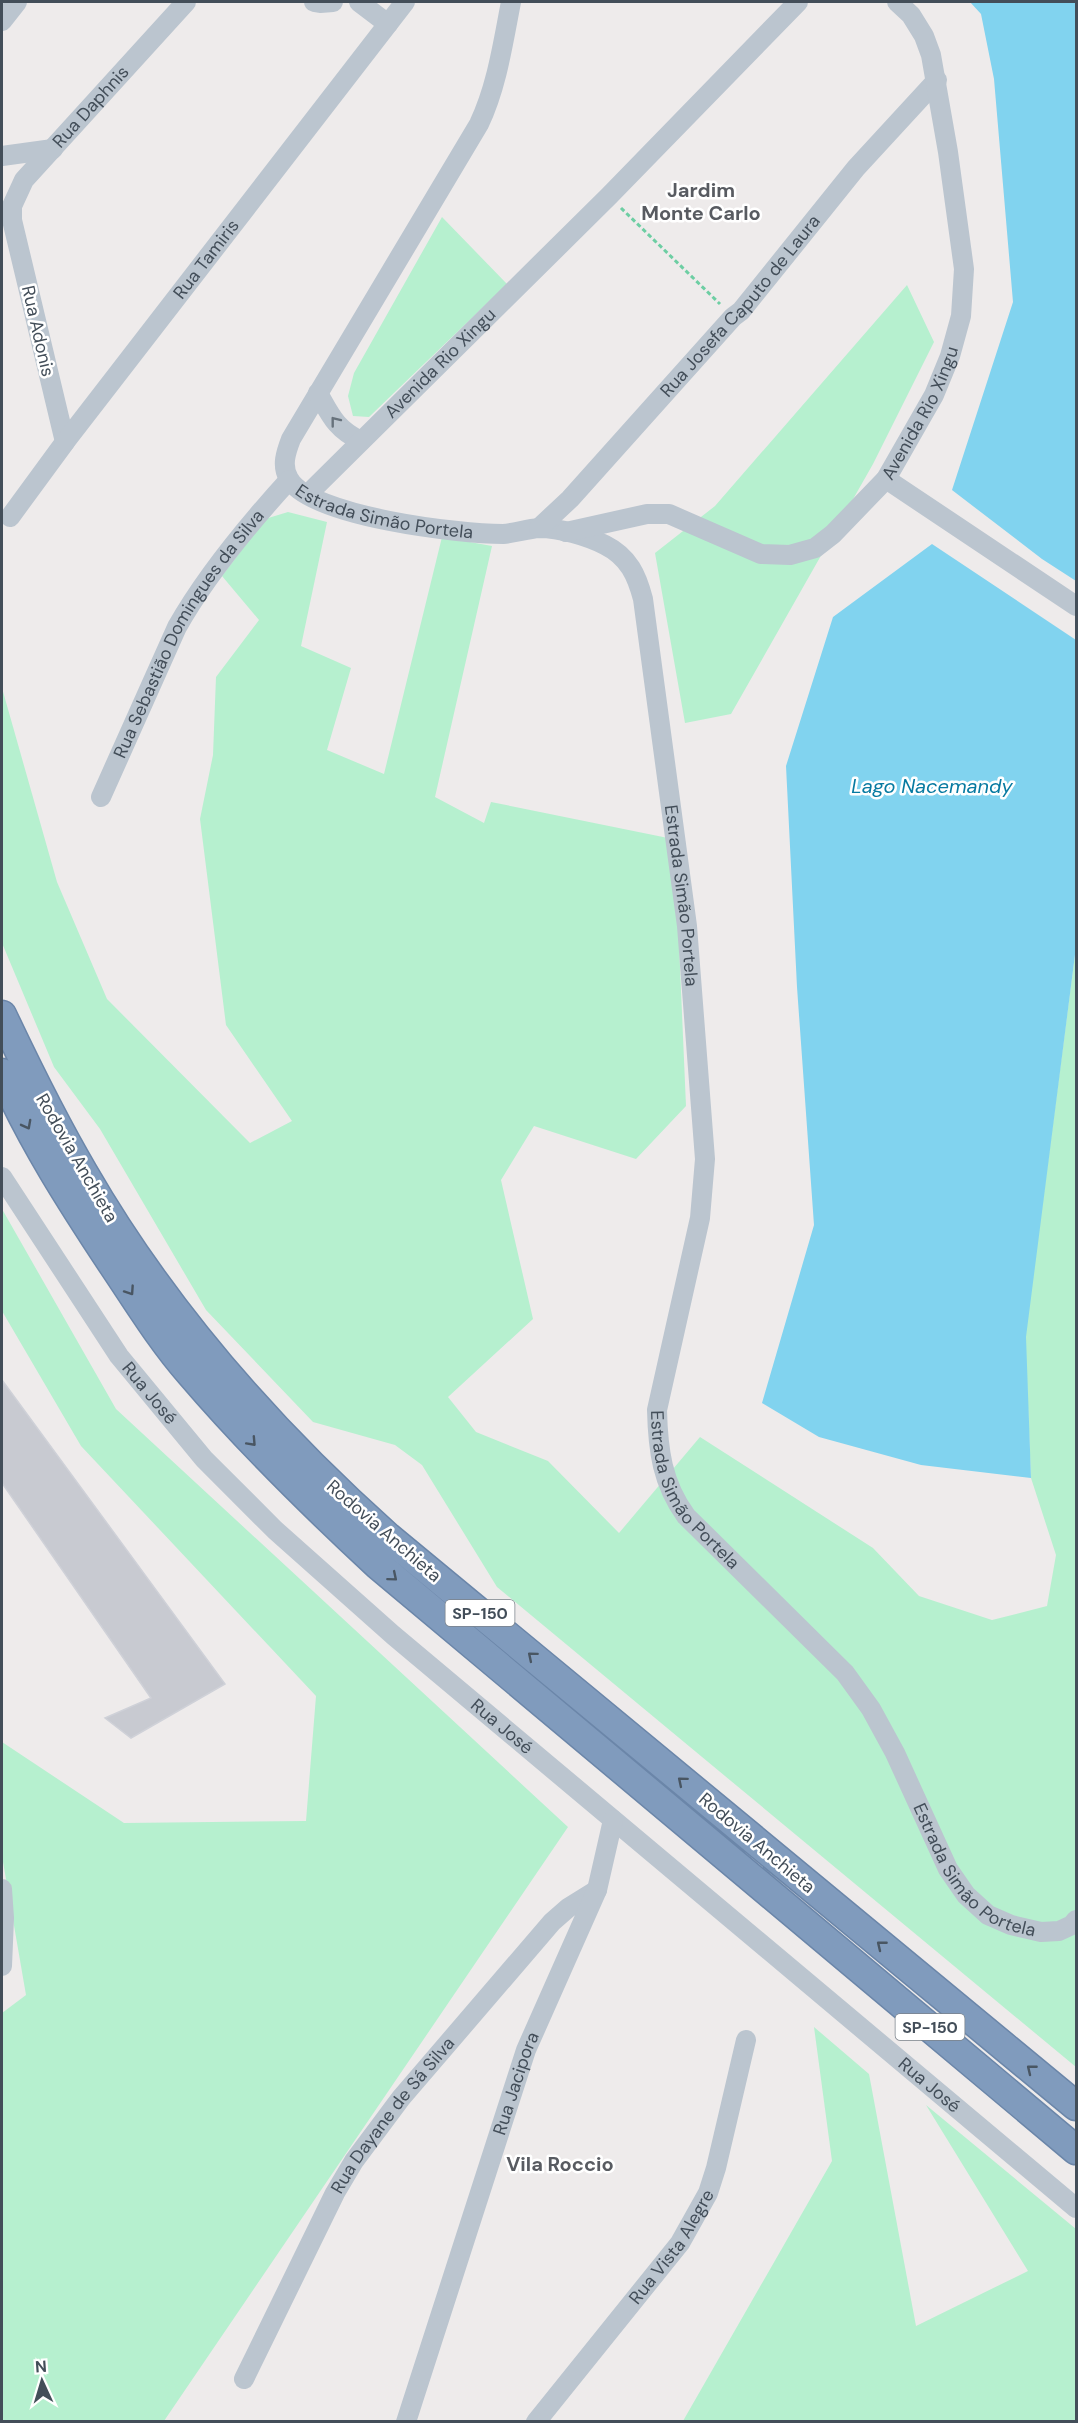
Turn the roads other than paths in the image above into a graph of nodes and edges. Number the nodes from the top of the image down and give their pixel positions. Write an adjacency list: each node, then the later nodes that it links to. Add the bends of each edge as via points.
1 (17, 2): 10 (street)
2 (186, 2): 13 (street, Rua Daphnis)
3 (314, 2): 4 (street)
4 (333, 2)
5 (358, 2): 11 (street)
6 (405, 2): 11 (street, Rua Tamiris)
7 (512, 2): 16 (street, Estrada Simão Portela, via 489,103 479,124)
8 (798, 2): 17 (street, Avenida Rio Xingu)
9 (897, 2): 12 (street, Avenida Rio Xingu, via 924,36)
10 (2, 21)
11 (388, 24): 18 (street, Rua Tamiris)
12 (937, 80): 19 (street, Avenida Rio Xingu, via 964,269 961,316 934,395); 23 (street, Rua Josefa Caputo de Laura, via 856,168 741,311)
13 (53, 149): 14 (street); 15 (street, Rua Daphnis, via 24,180 12,206)
14 (2, 156)
15 (12, 220): 18 (street, Rua Adonis)
16 (318, 393): 17 (street, one-way to 16, via 335,424); 20 (street, Estrada Simão Portela, via 285,457)
17 (361, 441): 21 (street, Avenida Rio Xingu)
18 (65, 442): 22 (street, Rua Tamiris)
19 (886, 479): 24 (street, Avenida Rio Xingu, via 833,534 815,548 790,555 761,554 669,514 647,514); 25 (street)
20 (289, 480): 21 (street, Estrada Simão Portela); 26 (street, Rua Sebastião Domingues da Silva, via 192,600)
21 (308, 494): 23 (street, Estrada Simão Portela, via 348,512 436,528 504,534)
22 (10, 517)
23 (539, 528): 24 (street, Estrada Simão Portela)
24 (566, 532): 33 (street, Estrada Simão Portela, via 606,545 625,558 637,576 644,599 687,926 704,1169 700,1218 657,1410 667,1483 686,1516 845,1673 876,1718 948,1869 966,1895 988,1915 1041,1932 1059,1931)
25 (1077, 606)
26 (101, 797)
27 (2, 1015): 37 (highway, Rodovia Anchieta / SP-150, one-way to 27, via 397,1545 330,1485 178,1314 84,1174 36,1088)
28 (2, 1073): 38 (highway, Rodovia Anchieta / SP-150, one-way to 38, via 61,1187 153,1325 189,1372 297,1489 378,1564)
29 (2, 1177): 30 (street, Rua José, via 119,1356 204,1459 275,1530 393,1635)
30 (613, 1820): 32 (street, Rua Jacipora); 39 (street, Rua José)
31 (2, 1889): 34 (street)
32 (597, 1890): 40 (street, Rua Dayane de Sá Silva, via 552,1922 375,2131 335,2193); 41 (street, Rua Jacipora, via 526,2050)
33 (1077, 1920)
34 (3, 1922): 35 (street)
35 (2, 1966)
36 (746, 2040): 42 (street, Rua Vista Alegre, via 716,2168 696,2218)
37 (1077, 2106)
38 (1077, 2150)
39 (1077, 2208)
40 (244, 2379)
41 (406, 2421)
42 (536, 2421)

